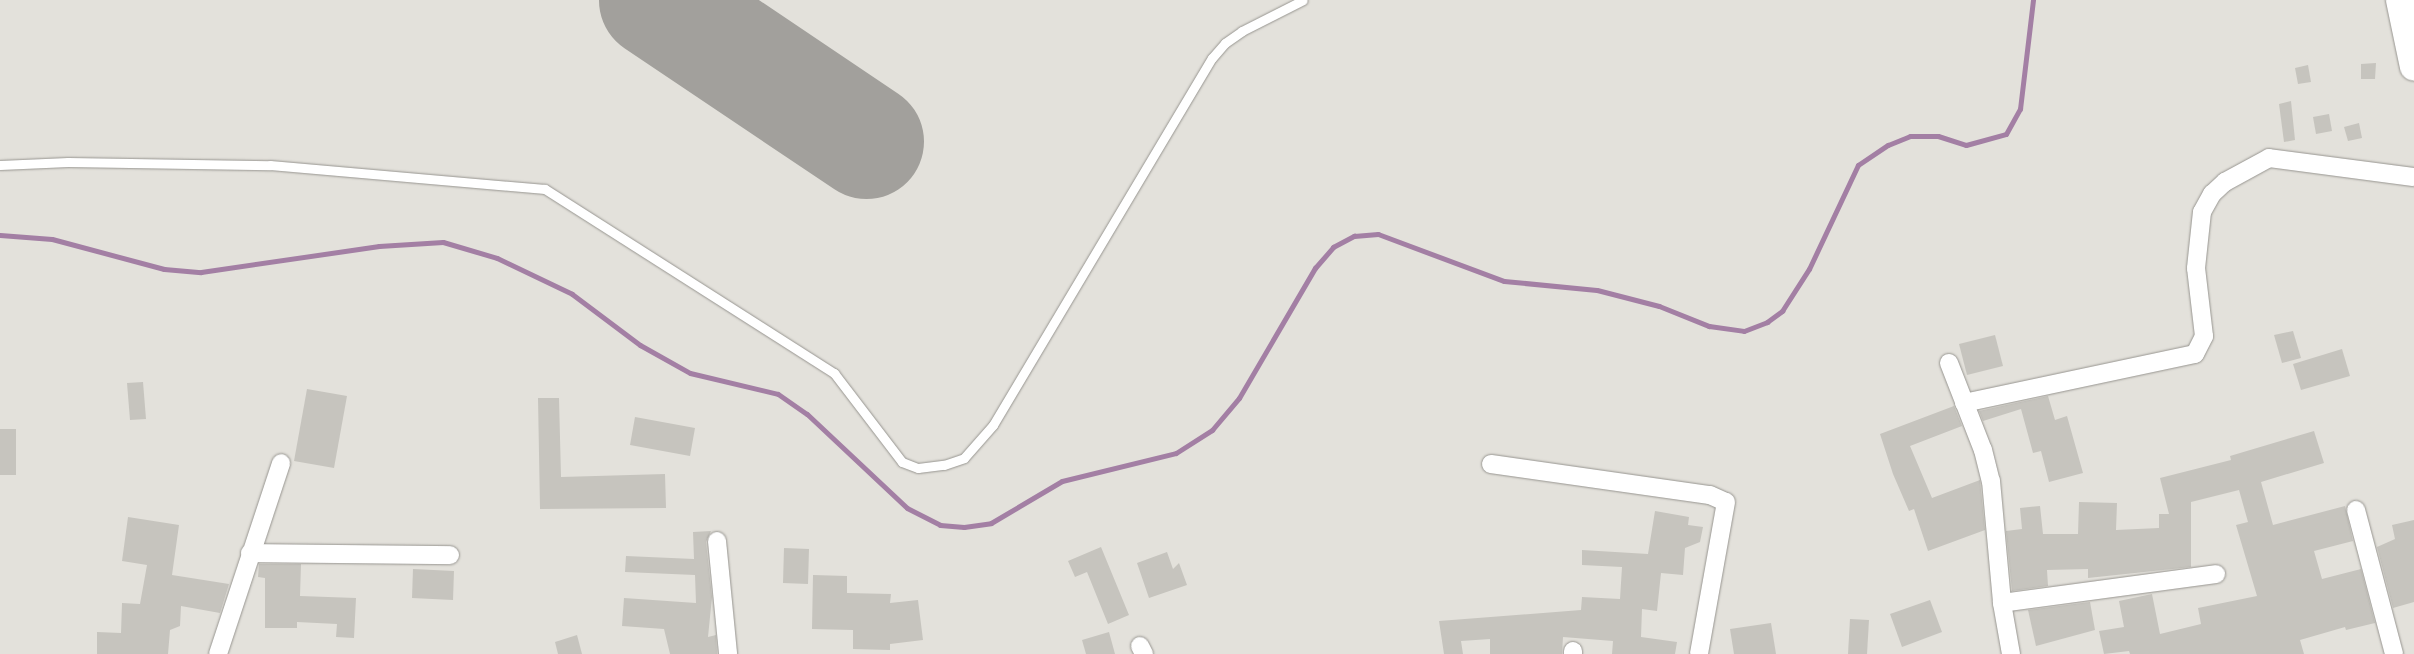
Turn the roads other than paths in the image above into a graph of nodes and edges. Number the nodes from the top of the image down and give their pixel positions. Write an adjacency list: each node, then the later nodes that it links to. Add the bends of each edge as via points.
1 (1303, 0): 4 (lane, via 1242,31 1224,43 1212,58 993,425 964,458 944,465 918,468 902,462 834,373 545,189 270,165 68,162)
2 (2400, 0): 3 (main road)
3 (2414, 67)
4 (0, 165)
5 (2414, 177): 7 (street, via 2269,158 2225,182 2212,194 2202,212 2196,268 2204,336 2195,354)
6 (1949, 363): 7 (street)
7 (1964, 403): 15 (street, via 1983,450 1991,481)
8 (281, 463): 12 (street)
9 (1491, 464): 18 (street, via 1710,495 1726,502)
10 (2356, 510): 20 (street)
11 (717, 541): 17 (street)
12 (250, 553): 13 (street); 16 (street)
13 (450, 556)
14 (2216, 574): 15 (street)
15 (2002, 603): 19 (street)
16 (218, 654)
17 (728, 654)
18 (1699, 654)
19 (2011, 654)
20 (2394, 654)

